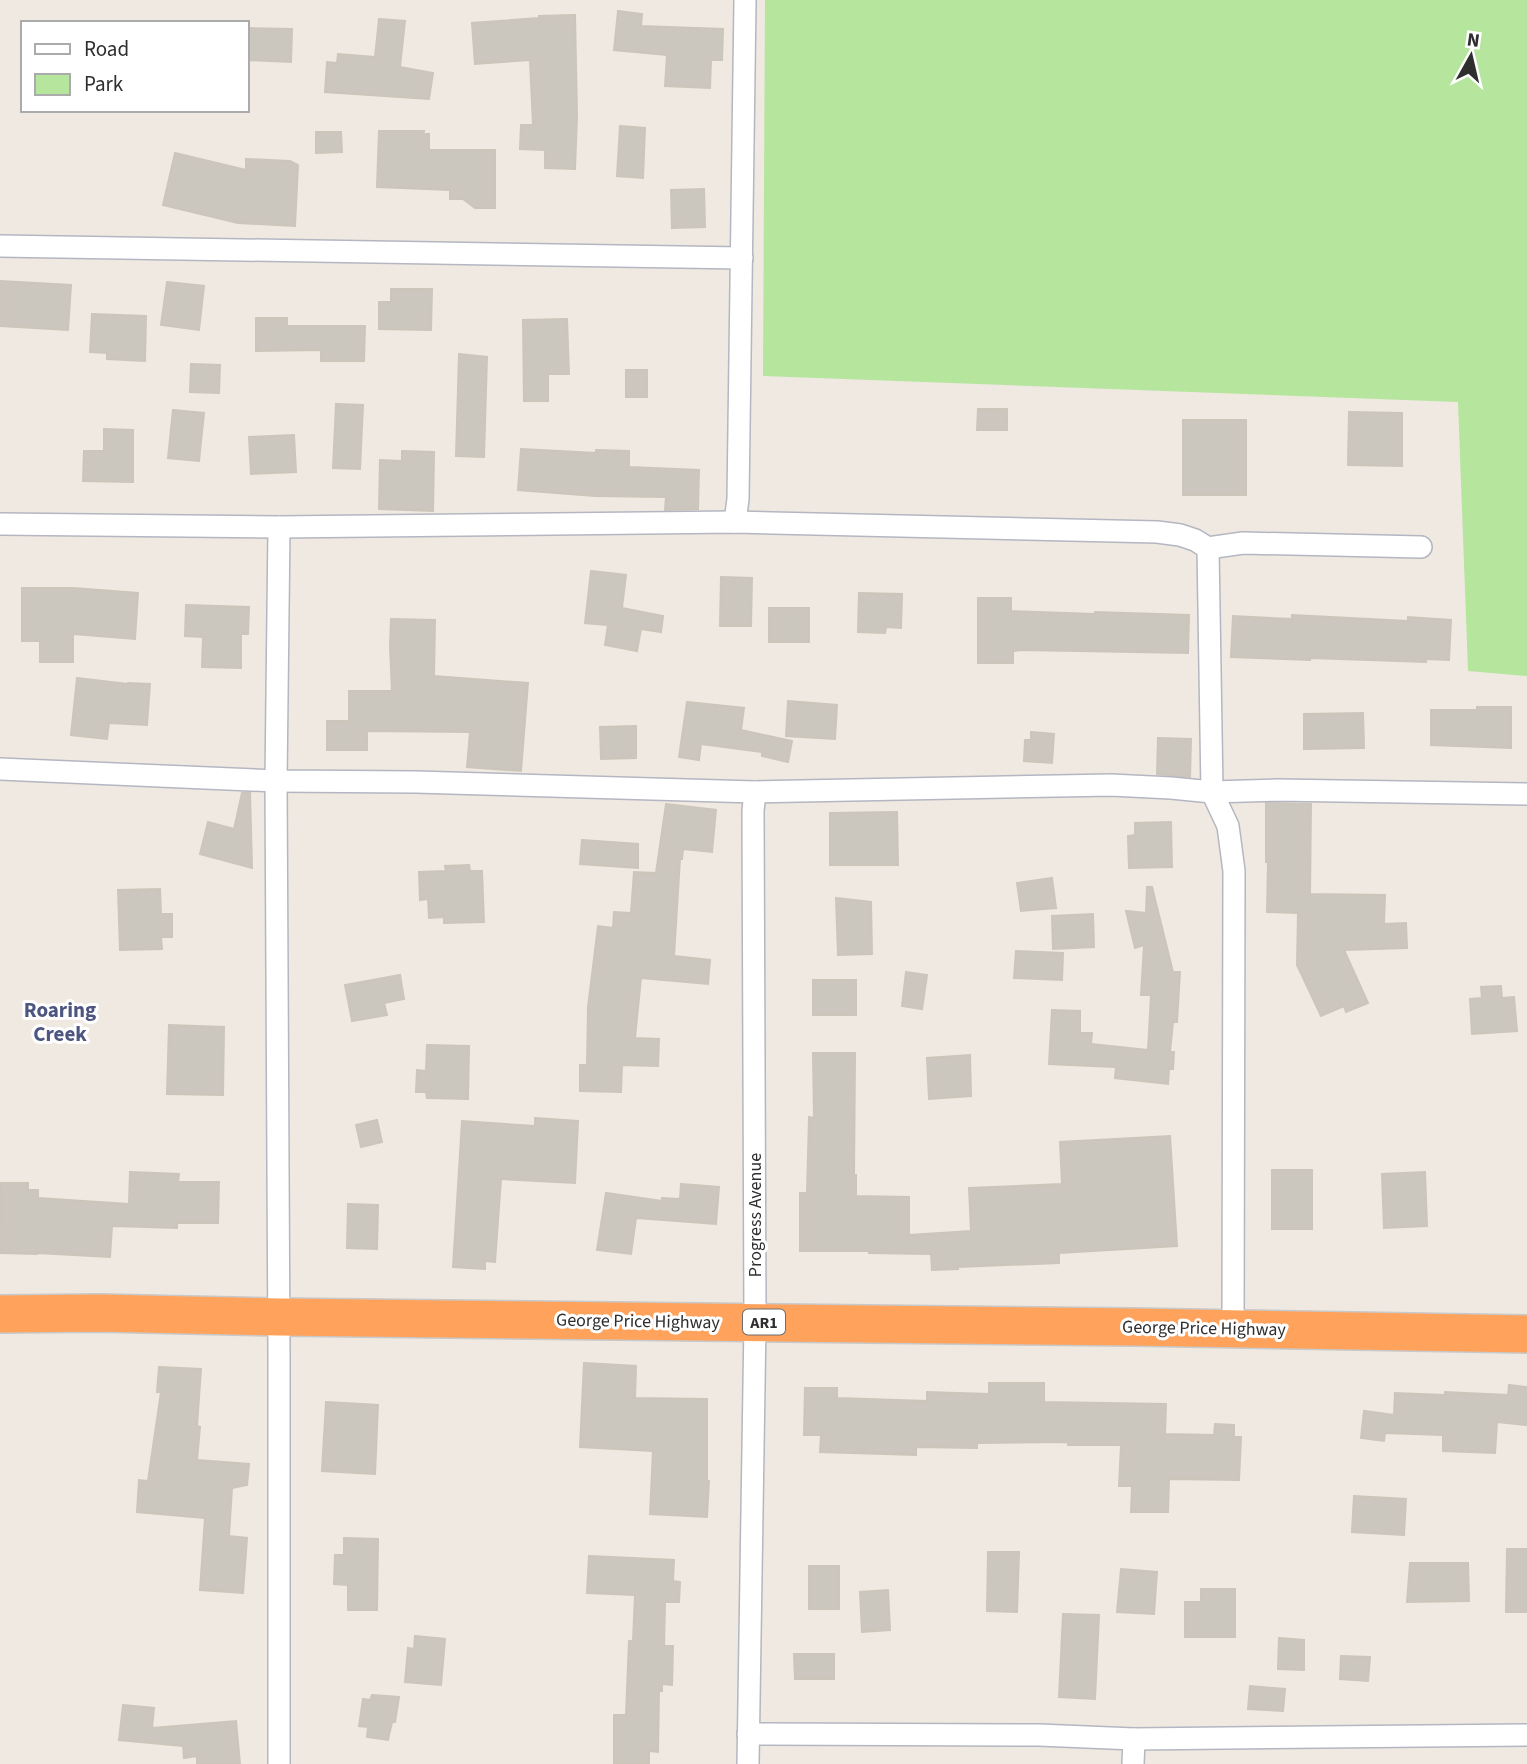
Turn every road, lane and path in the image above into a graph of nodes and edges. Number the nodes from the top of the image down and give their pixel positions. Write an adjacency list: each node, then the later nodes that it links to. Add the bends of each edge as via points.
1 (745, 0): 3 (street)
2 (0, 246): 3 (street)
3 (742, 258): 4 (street)
4 (735, 522): 6 (street); 8 (street, via 1157,532 1180,535)
5 (0, 524): 6 (street)
6 (279, 527): 10 (street)
7 (1421, 547): 8 (street, via 1243,543)
8 (1208, 548): 12 (street)
9 (0, 769): 10 (street)
10 (276, 781): 11 (street); 15 (street)
11 (755, 792): 12 (street, via 1111,785); 16 (street, Progress Avenue)
12 (1212, 792): 13 (street); 17 (street, via 1228,826 1234,871)
13 (1527, 794)
14 (0, 1314): 15 (highway, George Price Highway / AR1)
15 (279, 1317): 16 (highway, George Price Highway / AR1); 22 (street)
16 (755, 1322): 17 (highway, George Price Highway / AR1); 19 (street, Progress Avenue)
17 (1233, 1328): 18 (highway, George Price Highway / AR1)
18 (1527, 1334)
19 (748, 1734): 21 (street); 23 (street, Progress Avenue)
20 (1527, 1735): 21 (street)
21 (1134, 1739): 24 (street)
22 (279, 1764)
23 (748, 1764)
24 (1133, 1764)

